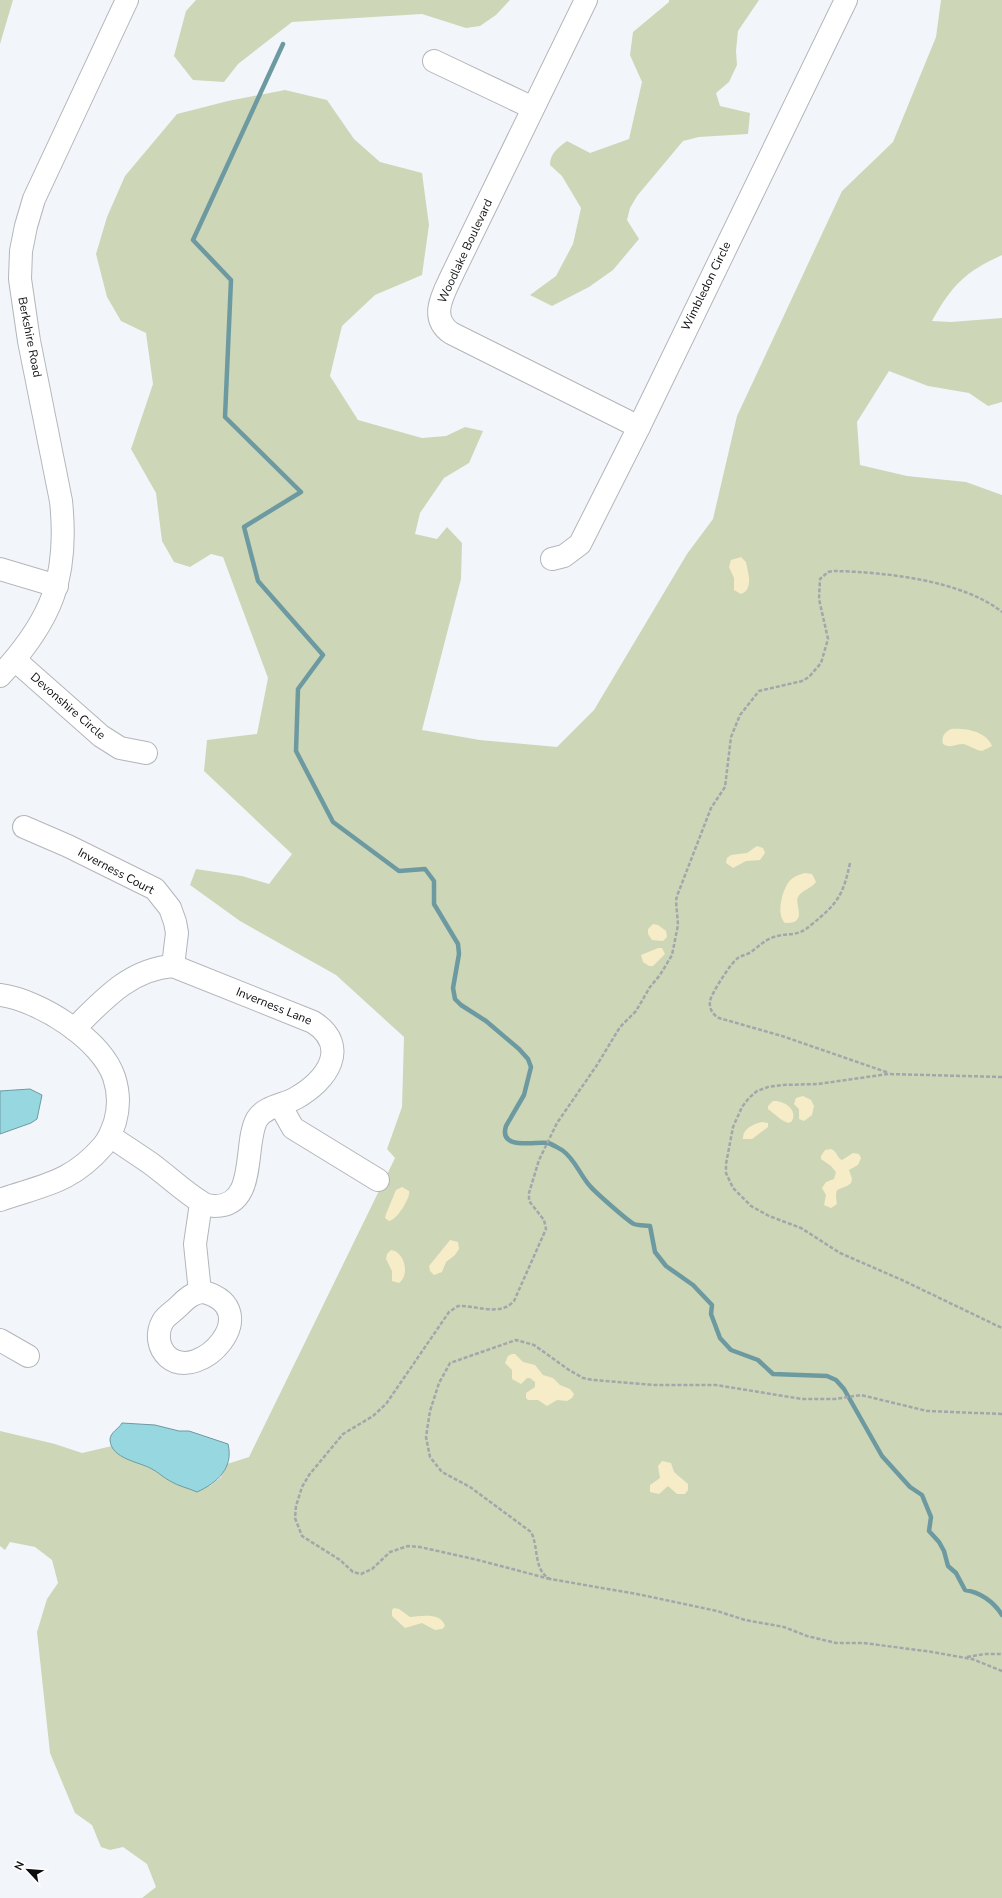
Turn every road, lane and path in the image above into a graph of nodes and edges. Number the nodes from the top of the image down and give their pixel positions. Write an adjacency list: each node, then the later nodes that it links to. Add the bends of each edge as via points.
1 (127, 0): 9 (street, Berkshire Road, via 34,199 21,251 22,306 62,501 64,528)
2 (586, 0): 5 (street, Woodlake Boulevard)
3 (846, 0): 6 (street, Wimbledon Circle)
4 (434, 61): 5 (street)
5 (532, 108): 6 (street, Woodlake Boulevard, via 453,273 439,305 439,317 445,329 451,334)
6 (639, 427): 7 (street, Wimbledon Circle, via 580,544 564,556)
7 (552, 559)
8 (0, 570): 9 (street)
9 (57, 586): 11 (street, Berkshire Road, via 42,622)
10 (1002, 612): 31 (path, via 977,596 955,588 910,578 841,571 828,572 820,579 819,599 828,639 821,663 802,681 759,691 740,715 731,737 724,787 711,808 677,896 678,925 672,955 557,1123 541,1156 530,1188 529,1201 544,1220 546,1229 514,1301 503,1309 458,1306 449,1312 386,1404 373,1416 343,1434 309,1476 298,1497 295,1518 302,1536 340,1560 353,1572 361,1574 372,1569 390,1552 408,1546 478,1560)
11 (15, 660): 12 (street, Berkshire Road); 13 (street, Devonshire Circle, via 101,736 120,748)
12 (0, 676)
13 (146, 753)
14 (24, 827): 16 (street, Inverness Court, via 155,889 170,908 176,922)
15 (850, 863): 19 (path, via 845,886 827,912 797,934 771,938 738,958 715,990 710,1001 711,1010 719,1018 782,1036)
16 (173, 966): 18 (street, via 159,967 127,980); 21 (street, Inverness Lane, via 280,1008 324,1029 334,1048 328,1069 309,1090)
17 (0, 996): 18 (street, via 20,999)
18 (74, 1028): 22 (street, via 99,1054 114,1077 118,1111)
19 (891, 1074): 20 (path); 27 (path, via 818,1084 782,1085 757,1092 748,1098 733,1126 726,1164 726,1173 732,1188 743,1200 760,1211 801,1228 840,1253)
20 (1002, 1077)
21 (280, 1105): 23 (street, via 293,1128); 25 (street, Inverness Lane, via 267,1109 257,1119 252,1130 245,1184 240,1194 225,1205 215,1206)
22 (110, 1136): 24 (street, via 88,1162 68,1177); 25 (street, Inverness Lane, via 151,1163)
23 (378, 1180)
24 (0, 1200)
25 (201, 1202): 26 (street, via 194,1244)
26 (200, 1292)
27 (1002, 1328)
28 (0, 1340): 29 (street)
29 (28, 1356)
30 (1002, 1414): 31 (path, via 928,1411 859,1396 802,1399 716,1385 636,1384 593,1380 578,1375 534,1345 516,1340 450,1363 439,1383 430,1411 426,1438 430,1457 442,1472 470,1487 531,1532 540,1571)
31 (550, 1579): 34 (path, via 717,1611 836,1643 883,1644)
32 (1002, 1654): 33 (path)
33 (978, 1655): 34 (path); 35 (path)
34 (962, 1657): 35 (path)
35 (978, 1662): 36 (path)
36 (1002, 1671)

